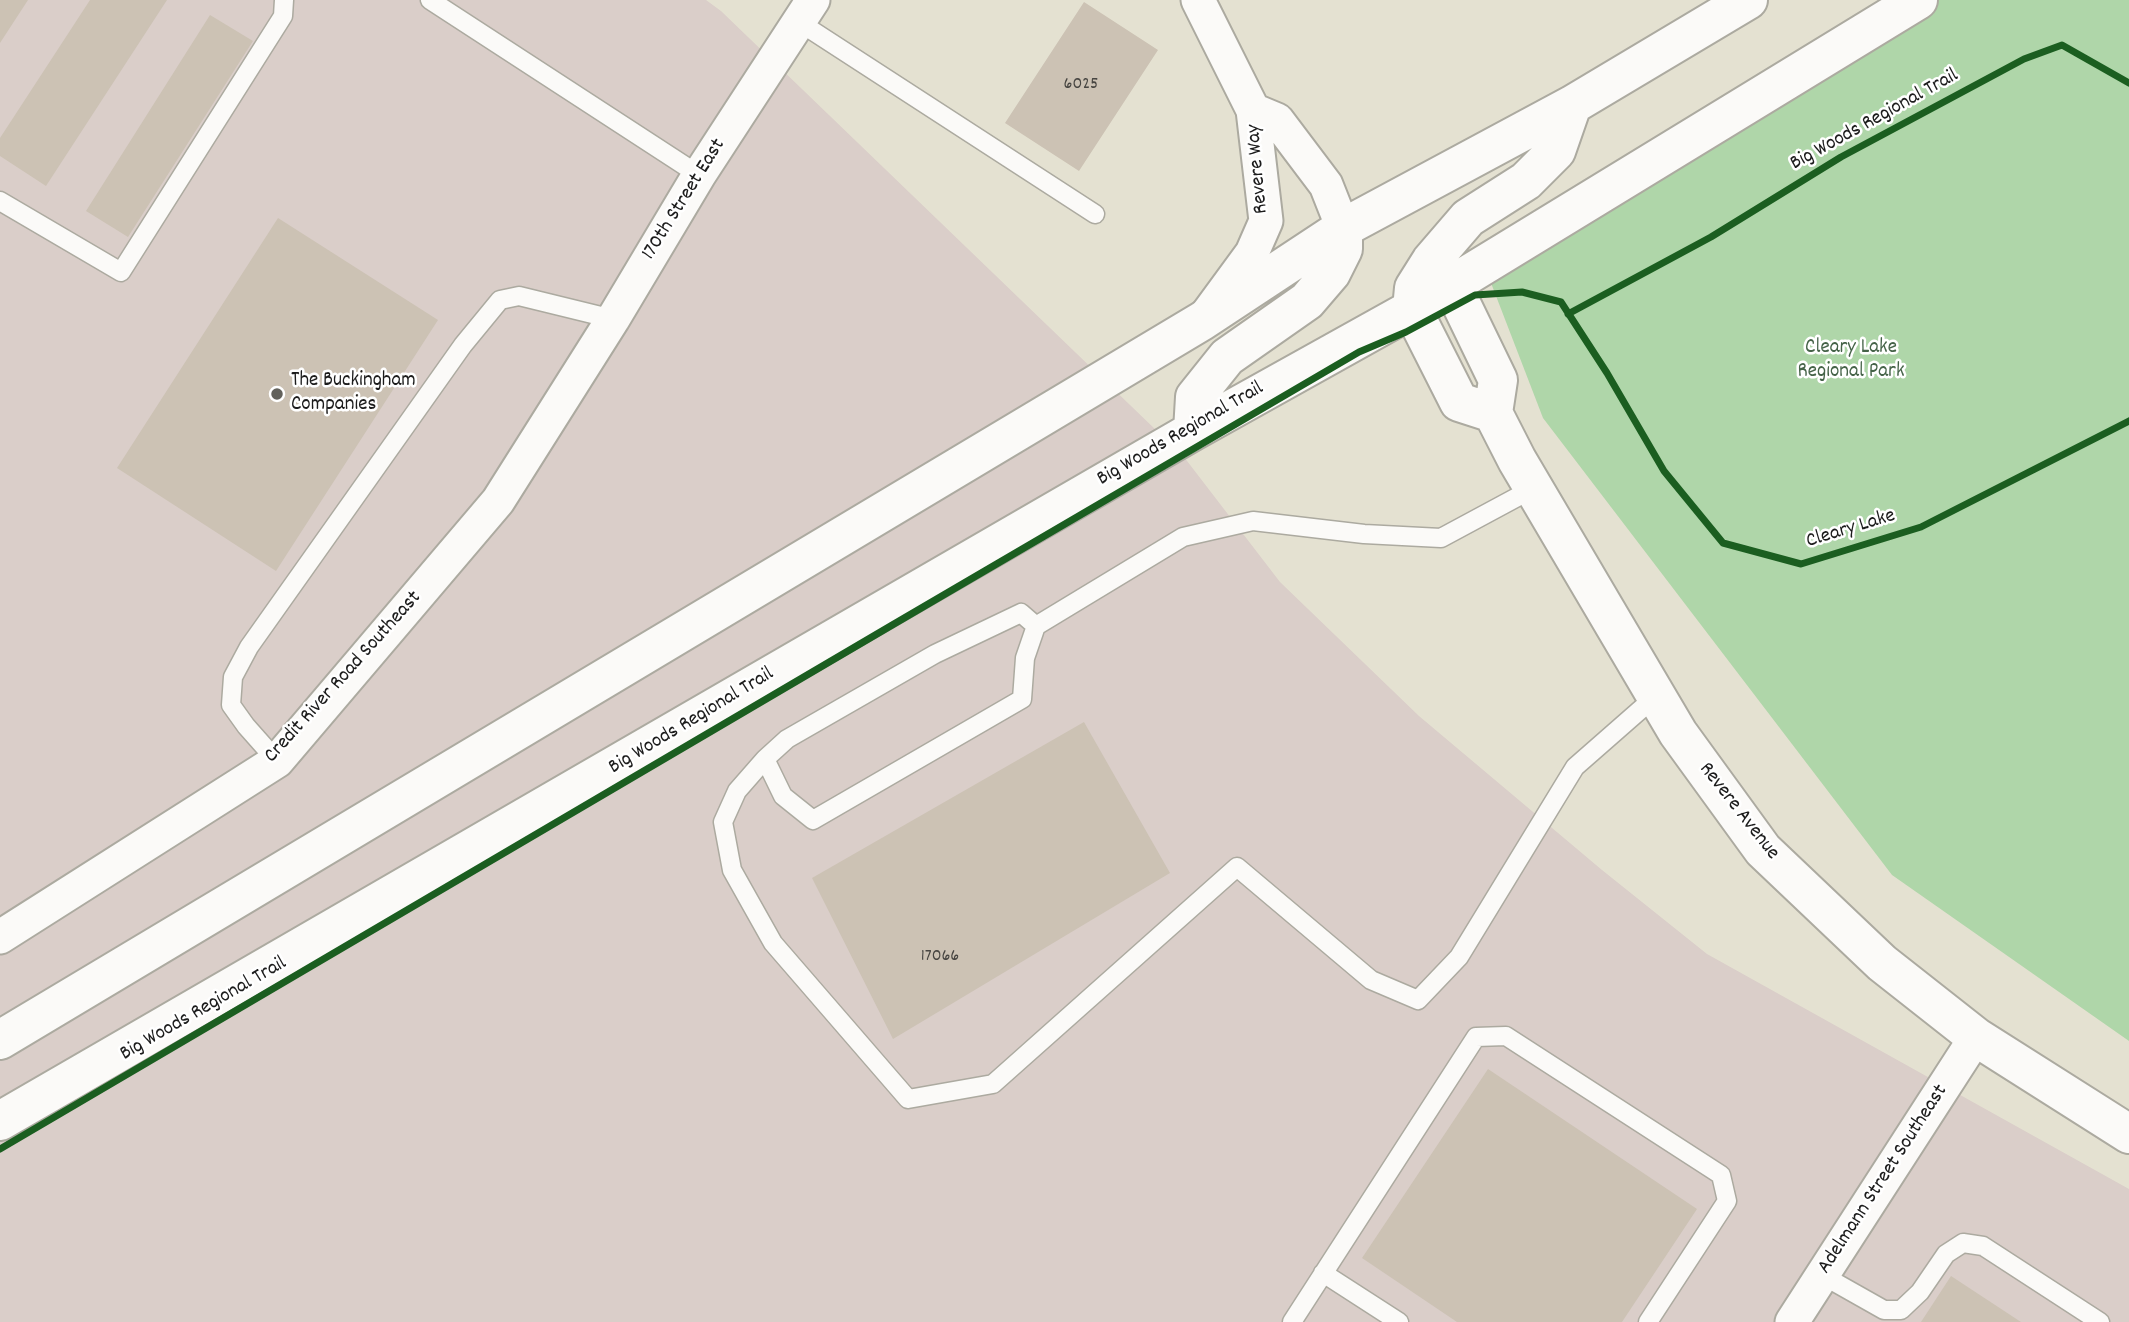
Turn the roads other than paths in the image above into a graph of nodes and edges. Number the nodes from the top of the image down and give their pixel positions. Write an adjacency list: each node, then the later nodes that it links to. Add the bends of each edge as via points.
1 (285, 0): 10 (lane, via 282,16 121,272)
2 (430, 0): 9 (lane)
3 (1198, 0): 8 (street)
4 (1748, 0): 7 (main road)
5 (1918, 0): 13 (main road)
6 (806, 11): 9 (street, 170th Street East); 11 (lane)
7 (1572, 105): 12 (main road); 14 (main road, via 1556,152 1526,181 1468,218 1431,261 1414,289)
8 (1253, 110): 12 (street, Revere Way, via 1277,120 1326,185); 16 (street, Revere Way, via 1266,221 1252,253)
9 (699, 176): 15 (street, 170th Street East)
10 (0, 201)
11 (1095, 214)
12 (1343, 228): 16 (main road); 19 (main road, via 1343,249 1331,273 1307,301 1227,358 1195,397)
13 (1452, 285): 14 (main road); 18 (main road, via 1498,380)
14 (1412, 309): 18 (main road, via 1459,402); 19 (main road)
15 (613, 318): 17 (street, 170th Street East); 24 (lane, via 519,296 500,300 463,345 249,647 233,677 231,705)
16 (1202, 321): 27 (main road)
17 (559, 402): 24 (street, Credit River Road Southeast, via 498,501)
18 (1493, 413): 20 (main road, Revere Avenue)
19 (1193, 431): 28 (main road)
20 (1534, 488): 21 (lane, via 1441,538 1253,521 1184,537); 22 (main road, Revere Avenue)
21 (1036, 626): 23 (lane, via 1021,613 935,654 787,739); 23 (lane, via 1025,658 1022,699 813,820 783,796)
22 (1657, 696): 23 (lane, via 1575,767 1458,957 1418,1000 1371,980 1237,867 993,1084 908,1099 773,943 732,870 723,822 737,791); 26 (main road, Revere Avenue, via 1678,733 1763,850 1882,963)
23 (765, 759)
24 (277, 761): 25 (street, Credit River Road Southeast)
25 (0, 937)
26 (1976, 1037): 29 (main road, Revere Avenue); 31 (street, Adelmann Street Southeast)
27 (0, 1040)
28 (0, 1121)
29 (2129, 1134)
30 (1323, 1273): 32 (lane); 33 (lane); 34 (lane, via 1476,1037 1506,1036 1721,1175 1727,1201)
31 (1822, 1275): 35 (street, Adelmann Street Southeast); 36 (lane, via 1884,1310 1901,1310 1920,1292 1946,1254 1963,1242 1983,1246)
32 (1292, 1322)
33 (1399, 1322)
34 (1648, 1322)
35 (1792, 1322)
36 (2100, 1322)

